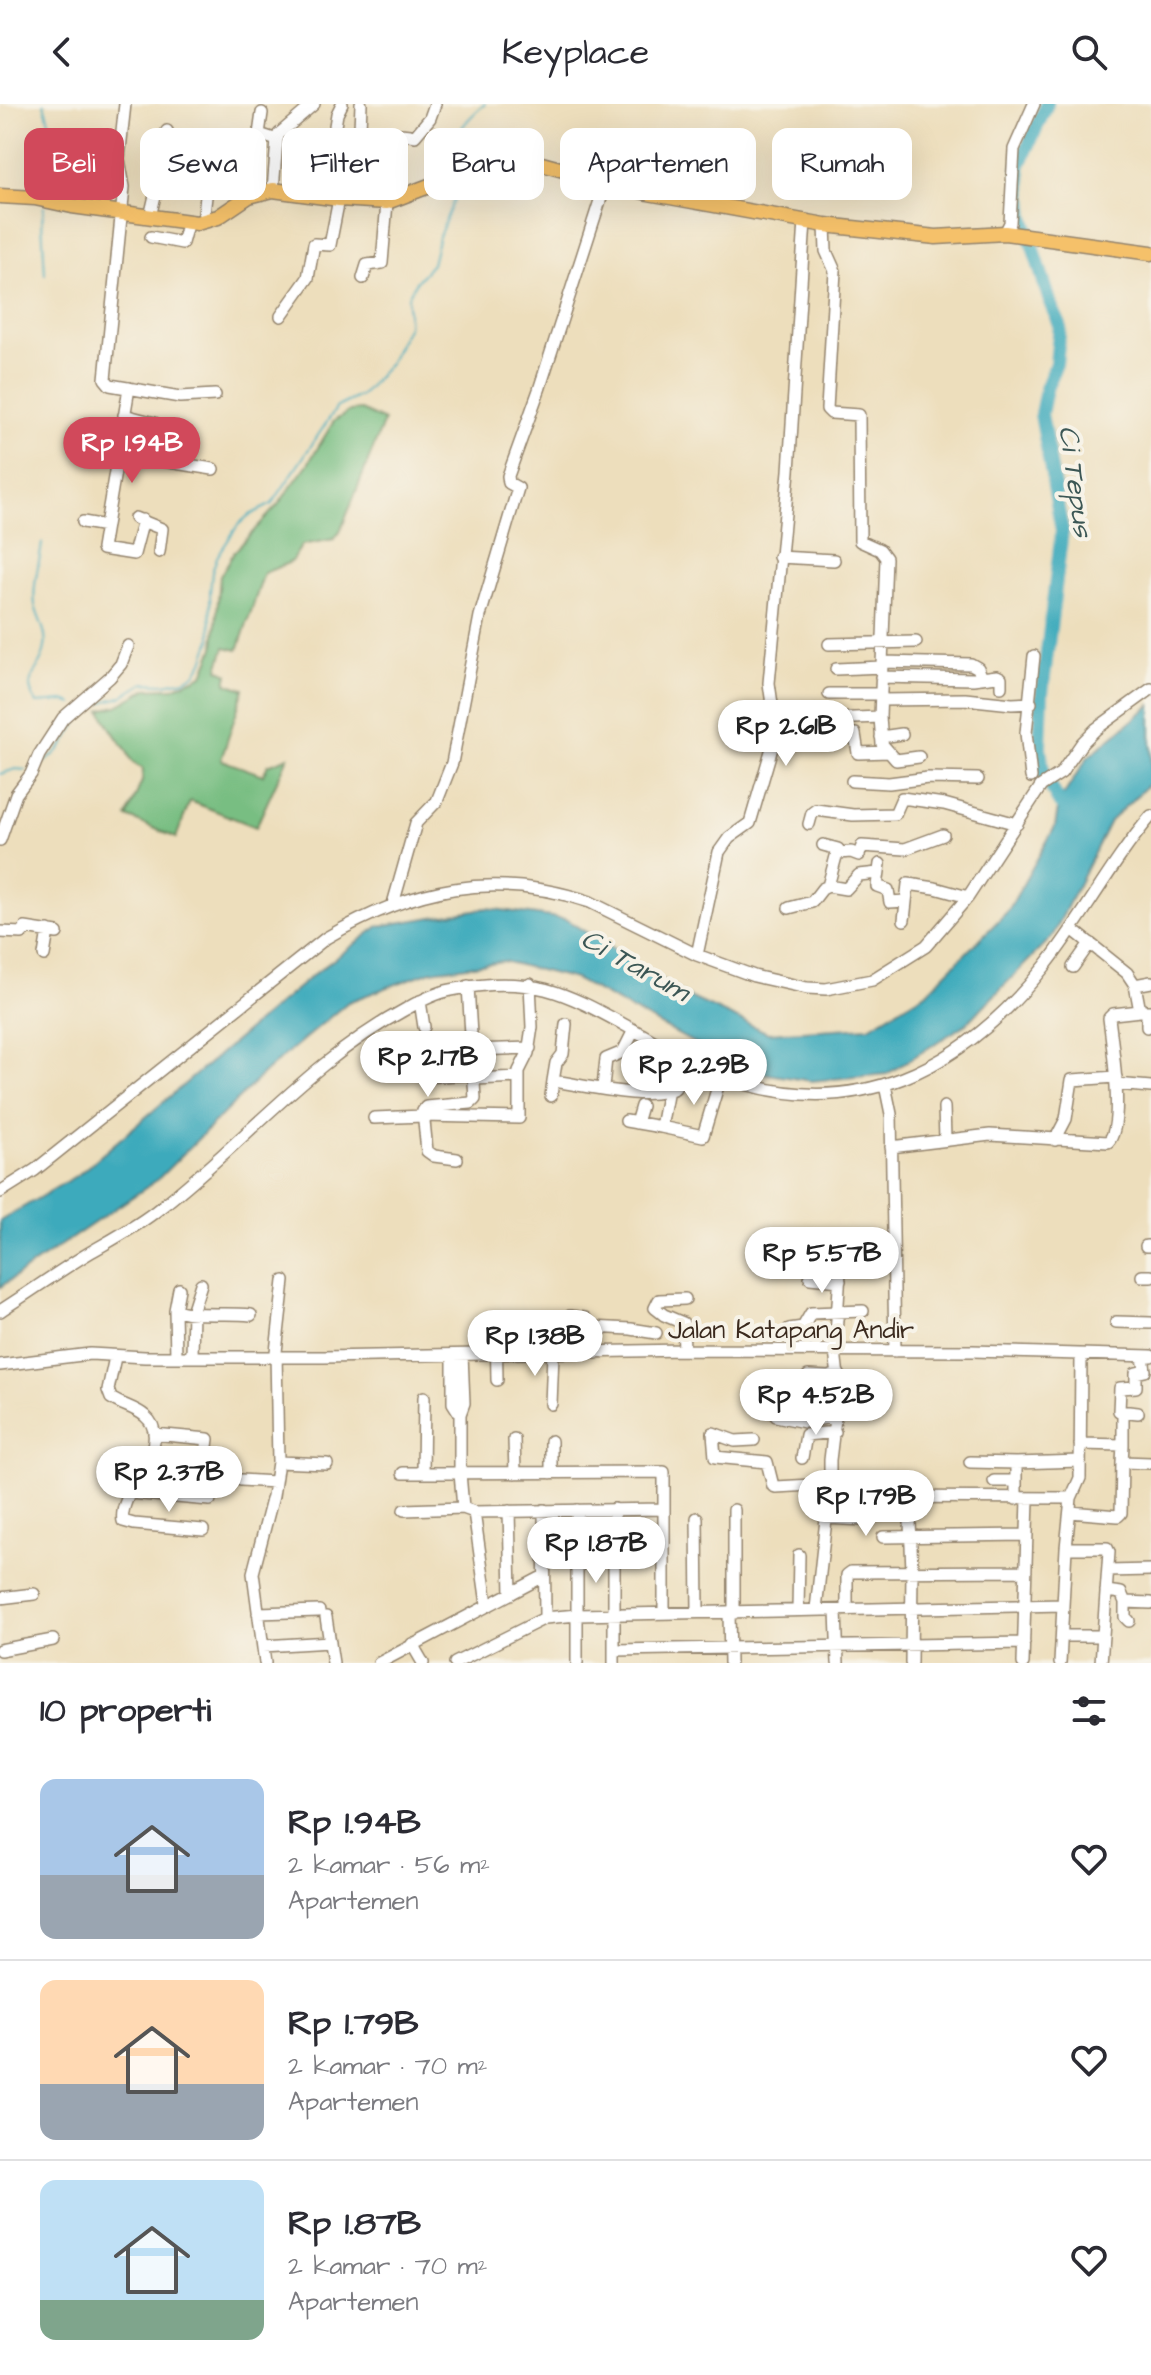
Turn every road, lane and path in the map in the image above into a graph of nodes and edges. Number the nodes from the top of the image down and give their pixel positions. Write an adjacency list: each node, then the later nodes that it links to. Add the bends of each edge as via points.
1 (125, 104): 21 (street)
2 (314, 104): 9 (street)
3 (342, 104): 8 (street)
4 (361, 104): 5 (street, via 363,133 415,136)
5 (435, 104)
6 (1034, 104): 27 (street, via 1014,149)
7 (262, 113): 9 (street, via 259,134)
8 (334, 128)
9 (277, 140): 11 (street)
10 (560, 169): 20 (main road, via 516,157)
11 (273, 190): 12 (main road); 25 (main road, via 249,196)
12 (282, 191)
13 (0, 196): 21 (main road)
14 (154, 200): 22 (street)
15 (206, 200): 25 (street)
16 (334, 200): 31 (street, via 330,245 314,244 308,278)
17 (352, 200): 20 (main road)
18 (600, 200): 80 (street, via 508,476 518,488 480,616 452,763 437,801 416,823)
19 (687, 200): 24 (main road)
20 (387, 202): 30 (street, via 382,263 367,265)
21 (120, 213): 22 (main road); 32 (street, via 105,379)
22 (150, 217): 23 (main road)
23 (188, 221): 25 (main road); 28 (street, via 182,243)
24 (805, 221): 26 (main road); 41 (street)
25 (203, 222)
26 (825, 225): 27 (main road, via 936,237); 45 (street, via 826,251 835,271 827,409 859,415 860,541 886,558)
27 (1011, 234): 29 (main road)
28 (151, 237)
29 (1151, 253)
30 (363, 278)
31 (281, 316)
32 (129, 388): 33 (street, via 180,397); 34 (street)
33 (215, 395)
34 (124, 415): 35 (street); 36 (street)
35 (155, 423)
36 (118, 454): 37 (street); 39 (street)
37 (213, 469)
38 (83, 522): 39 (street)
39 (106, 526): 40 (street, via 102,549 132,555 139,519 162,529)
40 (159, 552)
41 (779, 557): 42 (street); 58 (street, via 769,683)
42 (834, 560)
43 (916, 642): 45 (street)
44 (829, 644): 45 (street)
45 (884, 644): 48 (street)
46 (128, 646): 74 (street, via 116,671 63,718 9,808)
47 (1034, 656): 54 (street)
48 (882, 668): 49 (street); 50 (street, via 1000,677); 53 (street)
49 (836, 669)
50 (1001, 687)
51 (1151, 689): 72 (street, via 1089,736 1031,800)
52 (829, 694): 53 (street)
53 (881, 697): 54 (street); 56 (street)
54 (1031, 703): 65 (street, via 1026,739)
55 (819, 710): 58 (street)
56 (880, 717): 57 (street); 61 (street)
57 (830, 719)
58 (775, 726): 87 (street, via 755,814 719,852)
59 (833, 733): 62 (street, via 855,734 858,753)
60 (902, 734): 61 (street)
61 (881, 737): 62 (street)
62 (892, 756): 63 (street); 69 (street)
63 (919, 757)
64 (941, 768): 66 (street)
65 (1031, 777)
66 (953, 779): 67 (street); 69 (street)
67 (978, 779)
68 (852, 781): 69 (street)
69 (901, 782)
70 (1151, 816): 83 (street)
71 (809, 824): 72 (street, via 816,810 895,814 902,798)
72 (1017, 824): 78 (street)
73 (943, 835): 76 (street, via 905,849 869,844 859,855)
74 (0, 840)
75 (823, 845): 76 (street, via 838,848)
76 (839, 853): 77 (street)
77 (828, 886): 79 (street, via 846,889 859,875 879,869 877,885 888,890 889,902); 81 (street, via 812,902)
78 (968, 897): 79 (street, via 909,884); 87 (street, via 926,946 872,980 807,988)
79 (905, 901): 82 (street)
80 (393, 904): 87 (street, via 465,886 546,890 590,902); 123 (street, via 326,938 35,1170)
81 (789, 908)
82 (904, 920)
83 (1072, 929): 85 (street); 109 (street, via 1021,994 965,1044 936,1064)
84 (0, 932): 86 (street, via 22,933 27,927 53,932)
85 (1090, 943): 88 (street); 91 (street)
86 (44, 955)
87 (697, 955)
88 (1073, 967)
89 (1151, 982): 91 (street)
90 (530, 984): 92 (street); 98 (street, via 573,997); 101 (street)
91 (1135, 985): 94 (street)
92 (468, 986): 93 (street); 100 (street)
93 (420, 1001): 96 (street); 132 (street, via 382,1021 284,1096 158,1210)
94 (1146, 1011): 97 (street); 107 (street, via 1109,1017)
95 (566, 1024): 108 (street)
96 (424, 1027)
97 (1147, 1027)
98 (634, 1030): 102 (street); 110 (street, via 623,1052 606,1059)
99 (424, 1048): 100 (street)
100 (472, 1048): 101 (street); 103 (street)
101 (530, 1048): 106 (street)
102 (683, 1057): 104 (street); 112 (street, via 675,1088)
103 (474, 1076): 105 (street); 106 (street); 116 (street, via 474,1102 426,1107)
104 (721, 1076): 109 (street, via 812,1095); 118 (street, via 703,1136)
105 (423, 1077)
106 (519, 1077): 116 (street, via 519,1118)
107 (1116, 1080): 111 (street); 120 (street, via 1072,1080 1066,1119); 120 (street, via 1115,1133 1108,1142)
108 (553, 1081): 110 (street); 113 (street)
109 (885, 1085): 121 (street)
110 (603, 1087): 112 (street, via 652,1094)
111 (1151, 1087)
112 (668, 1090): 118 (street)
113 (551, 1096)
114 (641, 1106): 118 (street, via 631,1122)
115 (944, 1107): 119 (street)
116 (423, 1116): 117 (street); 122 (street, via 427,1151)
117 (374, 1118)
118 (661, 1127)
119 (945, 1139): 120 (street, via 990,1135); 121 (street)
120 (1055, 1140)
121 (891, 1147): 147 (street)
122 (457, 1159)
123 (0, 1192)
124 (846, 1245): 127 (street)
125 (810, 1278): 127 (street)
126 (284, 1281): 156 (street)
127 (840, 1281): 133 (street)
128 (201, 1284): 135 (street)
129 (179, 1289): 131 (street)
130 (685, 1299): 145 (street, via 659,1300 655,1308 683,1323)
131 (175, 1310): 135 (street); 158 (street)
132 (0, 1311)
133 (838, 1311): 134 (street); 143 (street, via 811,1313 803,1327); 146 (street)
134 (863, 1311)
135 (193, 1314): 136 (street); 155 (street)
136 (251, 1315)
137 (570, 1316): 142 (street, via 585,1318)
138 (1116, 1322): 139 (street)
139 (1151, 1323)
140 (496, 1324): 148 (street)
141 (520, 1328): 149 (street)
142 (595, 1328): 144 (street); 150 (street)
143 (789, 1329)
144 (656, 1333)
145 (684, 1350): 146 (street, Jalan Katapang Andir); 150 (street, Jalan Katapang Andir)
146 (835, 1351): 147 (street, Jalan Katapang Andir); 160 (street)
147 (895, 1351): 153 (street, Jalan Katapang Andir)
148 (496, 1352): 149 (street, Jalan Katapang Andir); 152 (street, Jalan Katapang Andir); 162 (street)
149 (518, 1353): 151 (street, Jalan Katapang Andir)
150 (596, 1353): 151 (street, Jalan Katapang Andir)
151 (553, 1354): 164 (street)
152 (457, 1355): 156 (street, Jalan Katapang Andir); 187 (street, via 464,1403)
153 (1081, 1355): 157 (street, Jalan Katapang Andir); 174 (street)
154 (114, 1356): 158 (street, Jalan Katapang Andir); 159 (street, Jalan Katapang Andir); 170 (street, via 111,1398 143,1414)
155 (192, 1356): 156 (street, Jalan Katapang Andir); 158 (street, Jalan Katapang Andir)
156 (276, 1356): 179 (street)
157 (1147, 1356): 168 (street, via 1145,1371 1136,1373 1136,1387 1120,1388)
158 (176, 1357)
159 (0, 1365)
160 (839, 1374): 161 (street); 167 (street)
161 (808, 1376)
162 (497, 1380)
163 (424, 1397): 186 (street)
164 (551, 1404)
165 (1138, 1413): 168 (street)
166 (776, 1416): 167 (street, via 805,1422)
167 (836, 1416): 169 (street)
168 (1120, 1419): 175 (street)
169 (835, 1432): 176 (street, via 806,1435); 194 (street)
170 (154, 1434): 177 (street); 177 (street, via 208,1439 207,1465 204,1469)
171 (514, 1439): 188 (street)
172 (754, 1440): 194 (street, via 735,1441 713,1433 714,1456 767,1462 776,1487)
173 (551, 1441): 189 (street)
174 (1080, 1444): 175 (street); 178 (street)
175 (1123, 1445): 181 (street)
176 (802, 1458)
177 (147, 1461): 195 (street)
178 (1080, 1461): 182 (street); 197 (street)
179 (278, 1462): 184 (street); 193 (street)
180 (970, 1462): 182 (street)
181 (1122, 1462): 183 (street); 208 (street, via 1118,1516)
182 (1016, 1463): 192 (street)
183 (1151, 1463)
184 (327, 1464)
185 (403, 1473): 186 (street)
186 (423, 1473): 187 (street)
187 (460, 1473): 188 (street); 203 (street)
188 (515, 1473): 189 (street)
189 (551, 1473): 201 (street, via 664,1472)
190 (241, 1480): 193 (street)
191 (994, 1481): 192 (street)
192 (1015, 1481): 198 (street)
193 (275, 1482): 237 (street, via 253,1573)
194 (830, 1484): 210 (street)
195 (130, 1493): 199 (street); 211 (street, via 123,1521)
196 (909, 1498): 198 (street); 210 (street, via 867,1497 865,1520); 213 (street)
197 (1071, 1498): 198 (street); 208 (street)
198 (1022, 1499): 212 (street)
199 (210, 1500)
200 (614, 1509): 201 (street); 205 (street); 239 (street)
201 (664, 1509): 238 (street)
202 (404, 1510): 203 (street)
203 (468, 1510): 207 (street); 228 (street)
204 (544, 1510): 205 (street); 207 (street); 221 (street)
205 (577, 1510): 240 (street)
206 (734, 1510): 236 (street)
207 (509, 1511): 224 (street)
208 (1070, 1512): 215 (street)
209 (697, 1518): 235 (street)
210 (826, 1518): 232 (street)
211 (203, 1530)
212 (1027, 1535): 213 (street); 219 (street)
213 (910, 1536): 214 (street); 217 (street)
214 (883, 1537)
215 (1066, 1548): 220 (street, via 1107,1549); 229 (street)
216 (799, 1555): 233 (street)
217 (912, 1570): 219 (street); 231 (street); 234 (street, via 851,1572)
218 (1151, 1570): 220 (street)
219 (1026, 1571): 230 (street)
220 (1108, 1571): 222 (street)
221 (544, 1576): 224 (street); 241 (street)
222 (1106, 1591): 226 (street, via 1121,1593); 244 (street)
223 (34, 1594): 225 (street)
224 (511, 1594): 228 (street)
225 (0, 1598)
226 (1125, 1602): 227 (street); 242 (street)
227 (1151, 1603)
228 (487, 1604): 248 (street)
229 (1063, 1605): 230 (street); 243 (street)
230 (1025, 1607): 231 (street); 247 (street)
231 (910, 1608): 234 (street); 249 (street)
232 (816, 1609): 233 (street); 234 (street)
233 (798, 1610): 236 (street)
234 (841, 1610): 250 (street)
235 (698, 1611): 236 (street); 238 (street)
236 (732, 1612): 252 (street)
237 (258, 1613): 246 (street, via 322,1614); 251 (street)
238 (664, 1613): 239 (street)
239 (613, 1614): 240 (street); 254 (street)
240 (577, 1615): 241 (street); 260 (street)
241 (545, 1618): 259 (street)
242 (1129, 1621)
243 (1062, 1636): 244 (street); 265 (street)
244 (1102, 1636): 266 (street)
245 (53, 1640): 253 (street)
246 (330, 1642): 251 (street); 256 (street)
247 (1024, 1643): 249 (street); 264 (street)
248 (412, 1644): 257 (street); 258 (street)
249 (911, 1644): 250 (street); 263 (street)
250 (838, 1645): 252 (street); 262 (street)
251 (263, 1646): 255 (street)
252 (730, 1649): 254 (street); 261 (street)
253 (0, 1650)
254 (615, 1657)
255 (265, 1663)
256 (333, 1663)
257 (379, 1663)
258 (423, 1663)
259 (455, 1663)
260 (577, 1663)
261 (730, 1663)
262 (838, 1663)
263 (911, 1663)
264 (1023, 1663)
265 (1060, 1663)
266 (1101, 1663)

